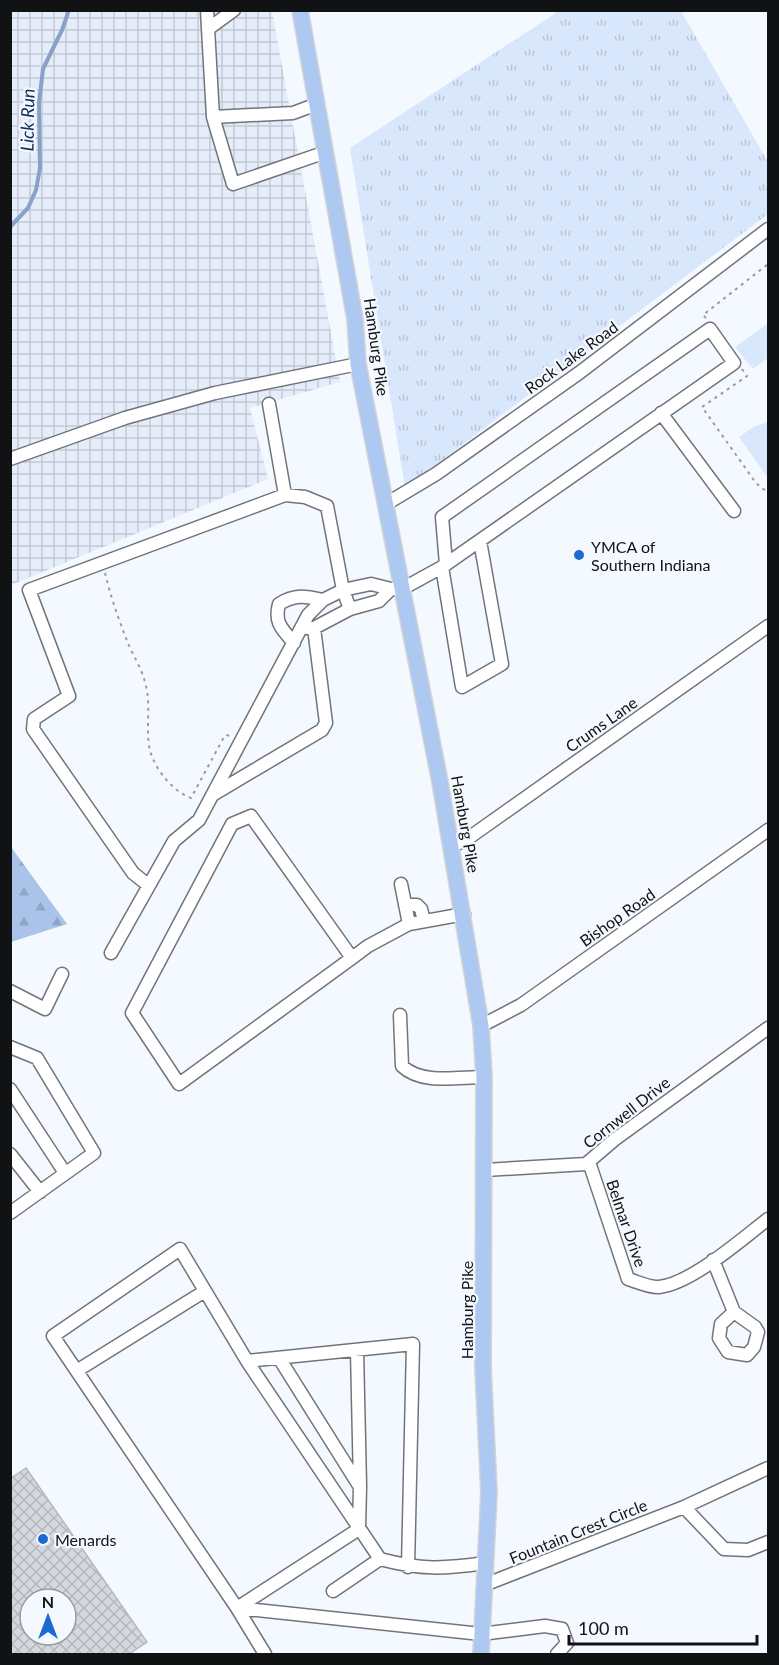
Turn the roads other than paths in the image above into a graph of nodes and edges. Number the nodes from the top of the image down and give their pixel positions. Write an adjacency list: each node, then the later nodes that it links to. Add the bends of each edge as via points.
1 (207, 10): 4 (street)
2 (234, 10): 4 (street)
3 (300, 10): 5 (main road, Hamburg Pike)
4 (208, 29): 6 (street)
5 (317, 104): 6 (street, via 294,113); 7 (main road, Hamburg Pike)
6 (213, 117): 7 (street, via 233,184)
7 (326, 152): 9 (main road, Hamburg Pike, via 355,318)
8 (768, 229): 14 (street, Rock Lake Road, via 579,373 436,474)
9 (358, 364): 12 (street, via 215,393 125,418); 14 (main road, Hamburg Pike)
10 (269, 404): 13 (street)
11 (661, 413): 15 (street); 16 (street); 17 (street, via 735,363 710,329 442,517)
12 (10, 459)
13 (285, 495): 19 (street, via 305,497 327,506); 29 (street, via 29,590 69,696 34,719 33,729 134,873)
14 (386, 504): 18 (main road, Hamburg Pike)
15 (734, 511)
16 (480, 541): 17 (street); 17 (street, via 502,664 462,687)
17 (444, 566): 18 (street)
18 (397, 589): 19 (street, via 371,584); 21 (street, via 380,602); 27 (main road, Hamburg Pike)
19 (343, 590): 20 (street); 21 (street)
20 (322, 600): 23 (street, via 308,615); 24 (street, via 300,595 279,604 279,624)
21 (350, 609): 23 (street)
22 (768, 626): 27 (street, Crums Lane)
23 (308, 628): 24 (street); 25 (street, via 326,723)
24 (294, 643): 25 (street)
25 (213, 794): 29 (street, via 199,820 174,841)
26 (768, 830): 39 (street, Bishop Road, via 521,1005)
27 (451, 847): 31 (main road, Hamburg Pike)
28 (401, 884): 30 (street)
29 (148, 885): 34 (street)
30 (405, 905): 32 (street, via 417,905); 33 (street)
31 (464, 914): 32 (street); 39 (main road, Hamburg Pike)
32 (424, 921): 33 (street)
33 (409, 924): 35 (street)
34 (111, 953)
35 (352, 958): 35 (street, via 179,1084 132,1013 232,824 251,816)
36 (62, 974): 37 (street, via 45,1009)
37 (10, 991)
38 (400, 1015): 42 (street, via 402,1066 408,1072 419,1078)
39 (481, 1026): 42 (main road, Hamburg Pike)
40 (768, 1028): 45 (street, Cornwell Drive)
41 (10, 1047): 48 (street, via 37,1058 94,1153)
42 (484, 1077): 47 (main road, Hamburg Pike)
43 (10, 1089): 48 (street)
44 (10, 1154): 46 (street)
45 (589, 1162): 47 (street, Cornwell Drive); 52 (street, Belmar Drive, via 628,1279 656,1288 675,1284)
46 (15, 1170): 49 (street)
47 (484, 1170): 65 (main road, Hamburg Pike, via 483,1368 489,1493)
48 (65, 1173): 49 (street)
49 (40, 1192): 50 (street)
50 (10, 1213)
51 (768, 1219): 52 (street, Belmar Drive)
52 (713, 1260): 54 (street)
53 (205, 1292): 57 (street); 58 (street); 58 (street, via 180,1249 53,1336)
54 (734, 1312)
55 (357, 1350): 56 (street); 60 (street); 66 (street, via 413,1344)
56 (279, 1358): 57 (street); 60 (street)
57 (247, 1361): 62 (street)
58 (78, 1370): 69 (street)
59 (768, 1468): 61 (street, Fountain Crest Circle)
60 (360, 1487): 62 (street)
61 (684, 1507): 63 (street, via 724,1549 748,1551); 67 (street, Fountain Crest Circle)
62 (359, 1529): 64 (street); 69 (street)
63 (768, 1542)
64 (380, 1559): 66 (street); 68 (street)
65 (485, 1563): 66 (street, via 445,1569); 67 (main road, Hamburg Pike)
66 (408, 1567)
67 (484, 1586): 70 (main road, Hamburg Pike)
68 (333, 1591)
69 (237, 1608): 70 (street); 71 (street)
70 (482, 1634): 72 (main road, Hamburg Pike); 73 (street, via 545,1626 562,1629 567,1643)
71 (265, 1654)
72 (481, 1654)
73 (556, 1654)

